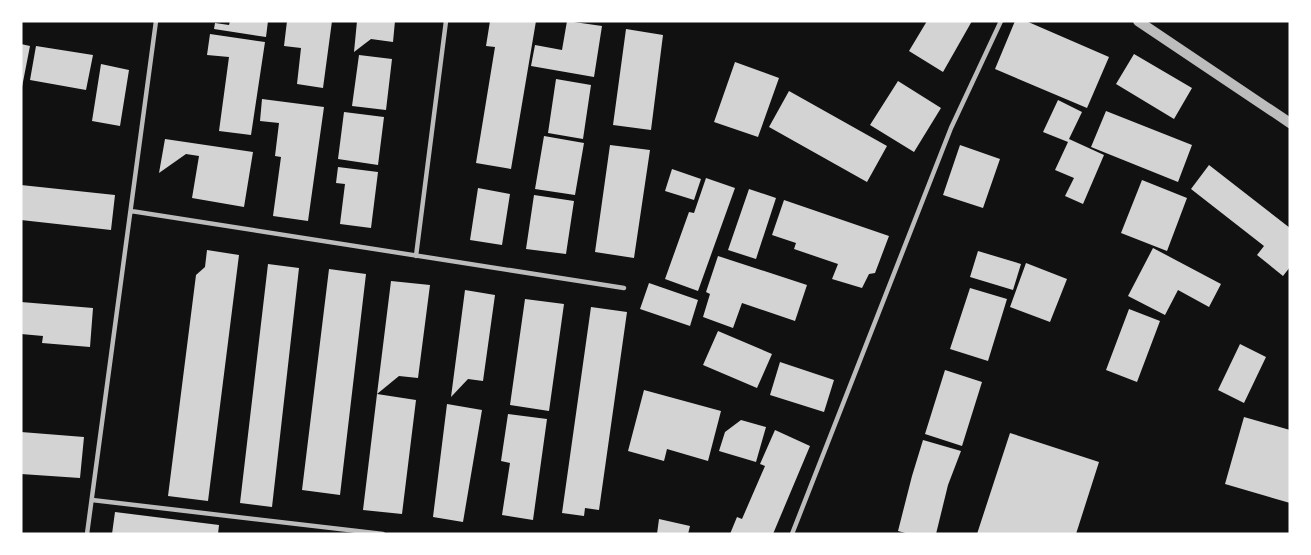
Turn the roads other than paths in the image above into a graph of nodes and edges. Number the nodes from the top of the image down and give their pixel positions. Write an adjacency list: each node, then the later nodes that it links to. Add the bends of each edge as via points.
1 (156, 21): 6 (lane)
2 (446, 21): 7 (lane)
3 (1001, 21): 12 (lane, via 951,128)
4 (1138, 21): 5 (street)
5 (1290, 123)
6 (131, 211): 7 (lane); 9 (lane)
7 (416, 256): 8 (lane)
8 (624, 288)
9 (92, 500): 10 (lane); 11 (lane)
10 (87, 534)
11 (383, 534)
12 (792, 534)

